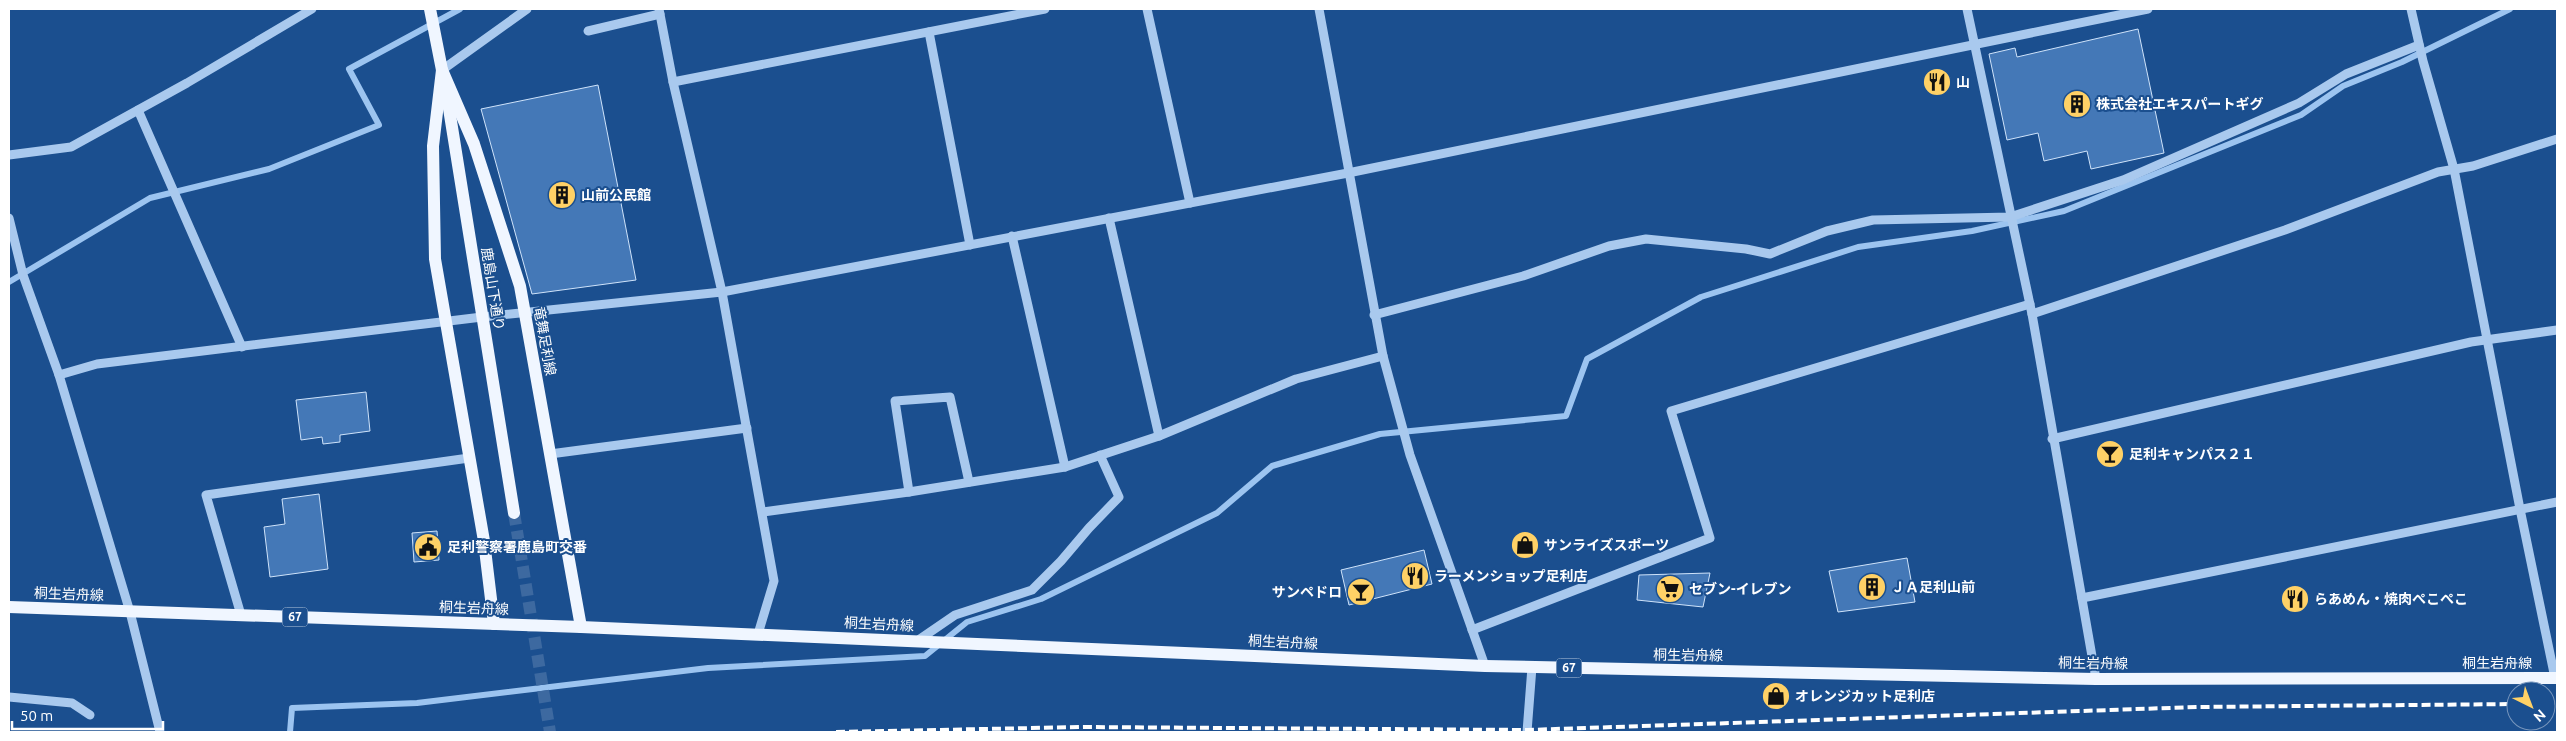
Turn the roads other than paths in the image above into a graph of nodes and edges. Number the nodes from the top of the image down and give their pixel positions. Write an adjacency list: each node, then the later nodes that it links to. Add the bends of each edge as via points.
1 (312, 9): 17 (street)
2 (430, 9): 15 (main road, 竜舞足利線)
3 (527, 9): 15 (street)
4 (1045, 9): 12 (street)
5 (1147, 9): 22 (street)
6 (1318, 9): 21 (street)
7 (1966, 9): 13 (street)
8 (2148, 9): 13 (street)
9 (2411, 9): 14 (street)
10 (660, 11): 11 (street); 16 (street)
11 (588, 31)
12 (929, 32): 16 (street); 27 (street)
13 (1974, 43): 21 (street); 23 (street)
14 (2419, 47): 20 (street); 23 (street, via 2346,74 2299,103 2123,180)
15 (442, 70): 30 (main road, 竜舞足利線, via 474,144 498,213); 33 (main road, 鹿島山下通り); 34 (main road, 竜舞足利線, via 433,146 435,259)
16 (673, 82): 28 (street)
17 (138, 110): 19 (street, via 71,147); 37 (street)
18 (2557, 139): 20 (street)
19 (9, 155)
20 (2454, 169): 31 (street, via 2438,172 2285,230); 36 (street)
21 (1348, 173): 22 (street); 32 (street)
22 (1190, 203): 25 (street)
23 (2010, 217): 29 (street); 32 (street, via 1873,220 1827,231 1770,254 1646,239 1609,246 1524,276)
24 (9, 218): 39 (street, via 23,275)
25 (1109, 218): 26 (street); 41 (street)
26 (1012, 236): 27 (street); 46 (street)
27 (970, 245): 28 (street)
28 (722, 292): 30 (street); 40 (street)
29 (2030, 304): 31 (street); 59 (street, via 1671,411 1710,538)
30 (525, 313): 33 (street); 43 (main road, 竜舞足利線)
31 (2032, 314): 42 (street)
32 (1374, 315): 38 (street)
33 (482, 317): 34 (street); 52 (main road, 鹿島山下通り)
34 (445, 322): 37 (street); 45 (main road, 竜舞足利線)
35 (2557, 330): 36 (street)
36 (2487, 339): 42 (street); 50 (street)
37 (242, 346): 39 (street, via 97,364)
38 (1383, 356): 41 (street, via 1296,379); 59 (street, via 1410,455)
39 (59, 375): 55 (street)
40 (747, 428): 43 (street); 51 (street)
41 (1159, 436): 44 (street)
42 (2052, 439): 53 (street)
43 (550, 454): 58 (main road, 竜舞足利線)
44 (1100, 455): 46 (street); 61 (street, via 1119,497 1061,561 1032,590 955,615)
45 (469, 458): 56 (street, via 206,495); 57 (main road, 竜舞足利線)
46 (1065, 467): 47 (street)
47 (969, 482): 48 (street); 48 (street, via 950,397 895,401)
48 (909, 492): 51 (street)
49 (2557, 502): 50 (street)
50 (2520, 509): 53 (street); 64 (street)
51 (763, 512): 60 (street, via 774,581)
52 (514, 513)
53 (2082, 598): 65 (street)
54 (9, 607): 55 (main road, 桐生岩舟線 / 67)
55 (130, 612): 56 (main road, 桐生岩舟線 / 67); 68 (street)
56 (241, 615): 57 (main road, 桐生岩舟線 / 67)
57 (494, 624): 58 (main road, 桐生岩舟線 / 67)
58 (581, 626): 60 (main road, 桐生岩舟線 / 67)
59 (1472, 630): 62 (street)
60 (758, 634): 61 (main road, 桐生岩舟線 / 67)
61 (917, 641): 62 (main road, 桐生岩舟線 / 67)
62 (1485, 666): 63 (main road, 桐生岩舟線 / 67)
63 (1532, 667): 65 (main road, 桐生岩舟線 / 67); 69 (street)
64 (2556, 678): 65 (main road, 桐生岩舟線 / 67)
65 (2096, 679)
66 (9, 697): 67 (street, via 72,703)
67 (90, 715)
68 (160, 732)
69 (1527, 732)

